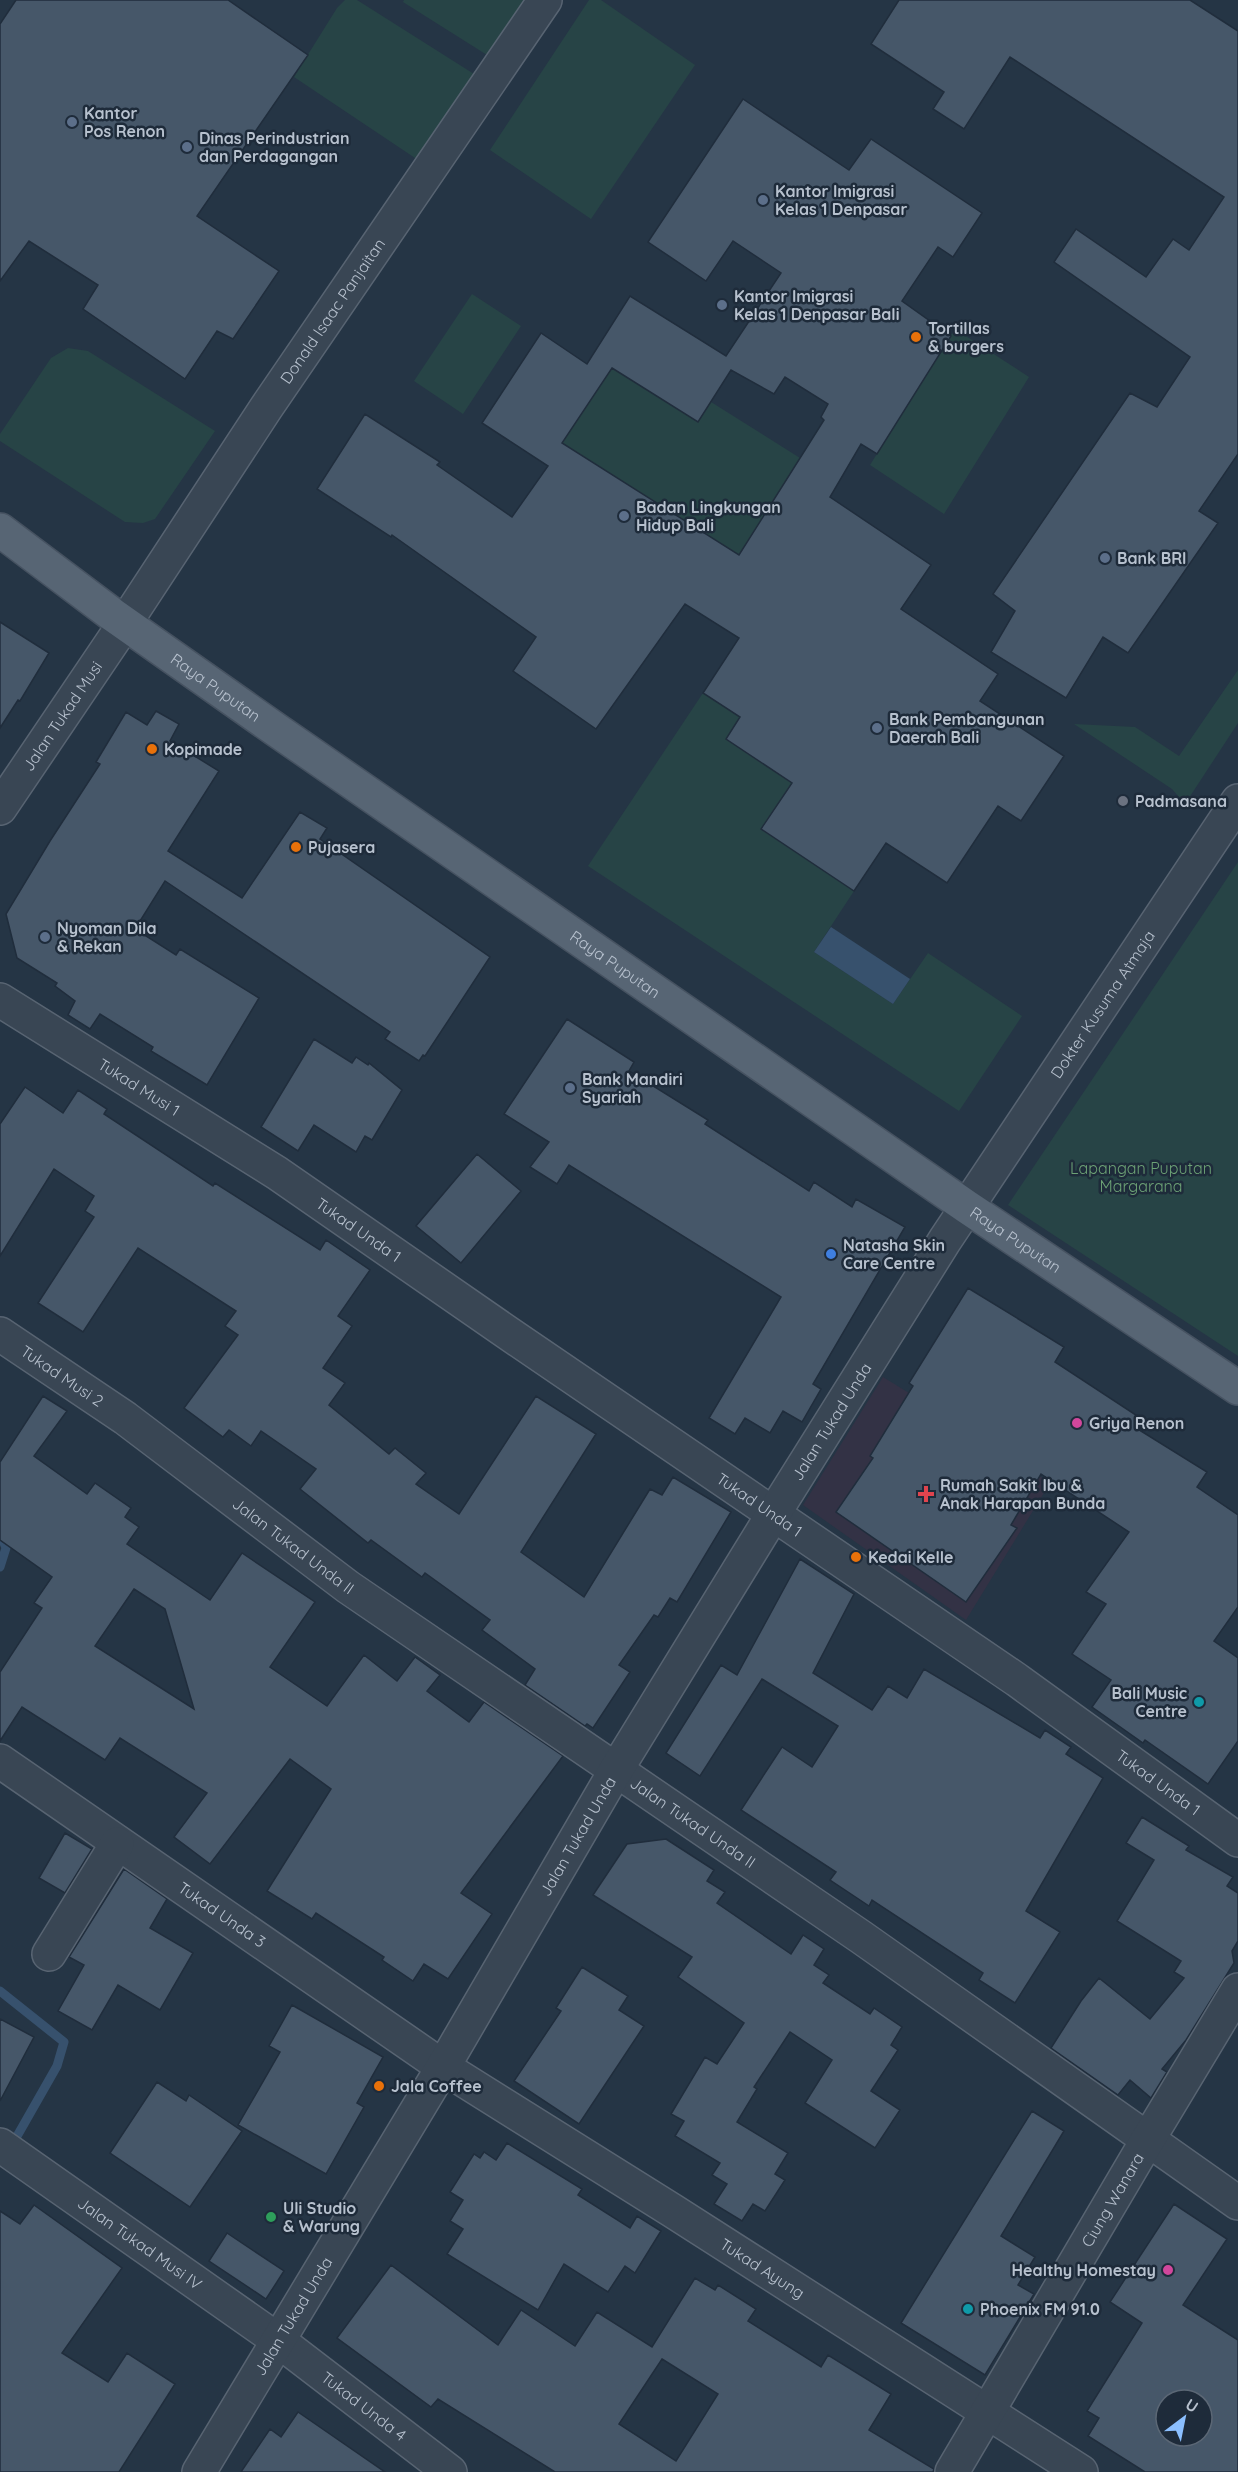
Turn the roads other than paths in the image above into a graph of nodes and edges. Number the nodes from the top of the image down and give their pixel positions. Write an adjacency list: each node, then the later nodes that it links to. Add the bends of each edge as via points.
1 (545, 0): 3 (street, Donald Isaac Panjaitan, via 266,408)
2 (0, 530): 3 (main road, Raya Puputan)
3 (125, 623): 5 (street, Jalan Tukad Musi); 8 (main road, Raya Puputan)
4 (1238, 801): 8 (street, Dokter Kusuma Atmaja)
5 (0, 808)
6 (0, 1000): 7 (street, Tukad Musi 1)
7 (277, 1173): 12 (street, Tukad Unda 1)
8 (968, 1207): 10 (main road, Raya Puputan); 12 (street, Jalan Tukad Unda)
9 (0, 1334): 11 (street, Tukad Musi 2)
10 (1238, 1388)
11 (125, 1418): 14 (street, Jalan Tukad Unda II, via 348,1587)
12 (774, 1513): 14 (street, Jalan Tukad Unda); 15 (street, Tukad Unda 1, via 1017,1680)
13 (0, 1761): 16 (street, Tukad Unda 3)
14 (616, 1770): 19 (street, Jalan Tukad Unda); 20 (street, Jalan Tukad Unda II, via 861,1937)
15 (1238, 1840)
16 (117, 1844): 17 (street); 19 (street, Tukad Unda 3)
17 (49, 1954)
18 (1238, 1990): 20 (street, Ciung Wanara)
19 (443, 2067): 23 (street, Jalan Tukad Unda); 24 (street, Tukad Ayung)
20 (1147, 2141): 22 (street, Jalan Tukad Unda II); 24 (street, Ciung Wanara)
21 (6, 2149): 23 (street, Jalan Tukad Musi IV)
22 (1238, 2204)
23 (279, 2342): 25 (street, Jalan Tukad Unda); 26 (street, Tukad Unda 4)
24 (988, 2410): 27 (street, Ciung Wanara); 28 (street, Tukad Ayung)
25 (199, 2472)
26 (450, 2472)
27 (952, 2472)
28 (1082, 2472)

